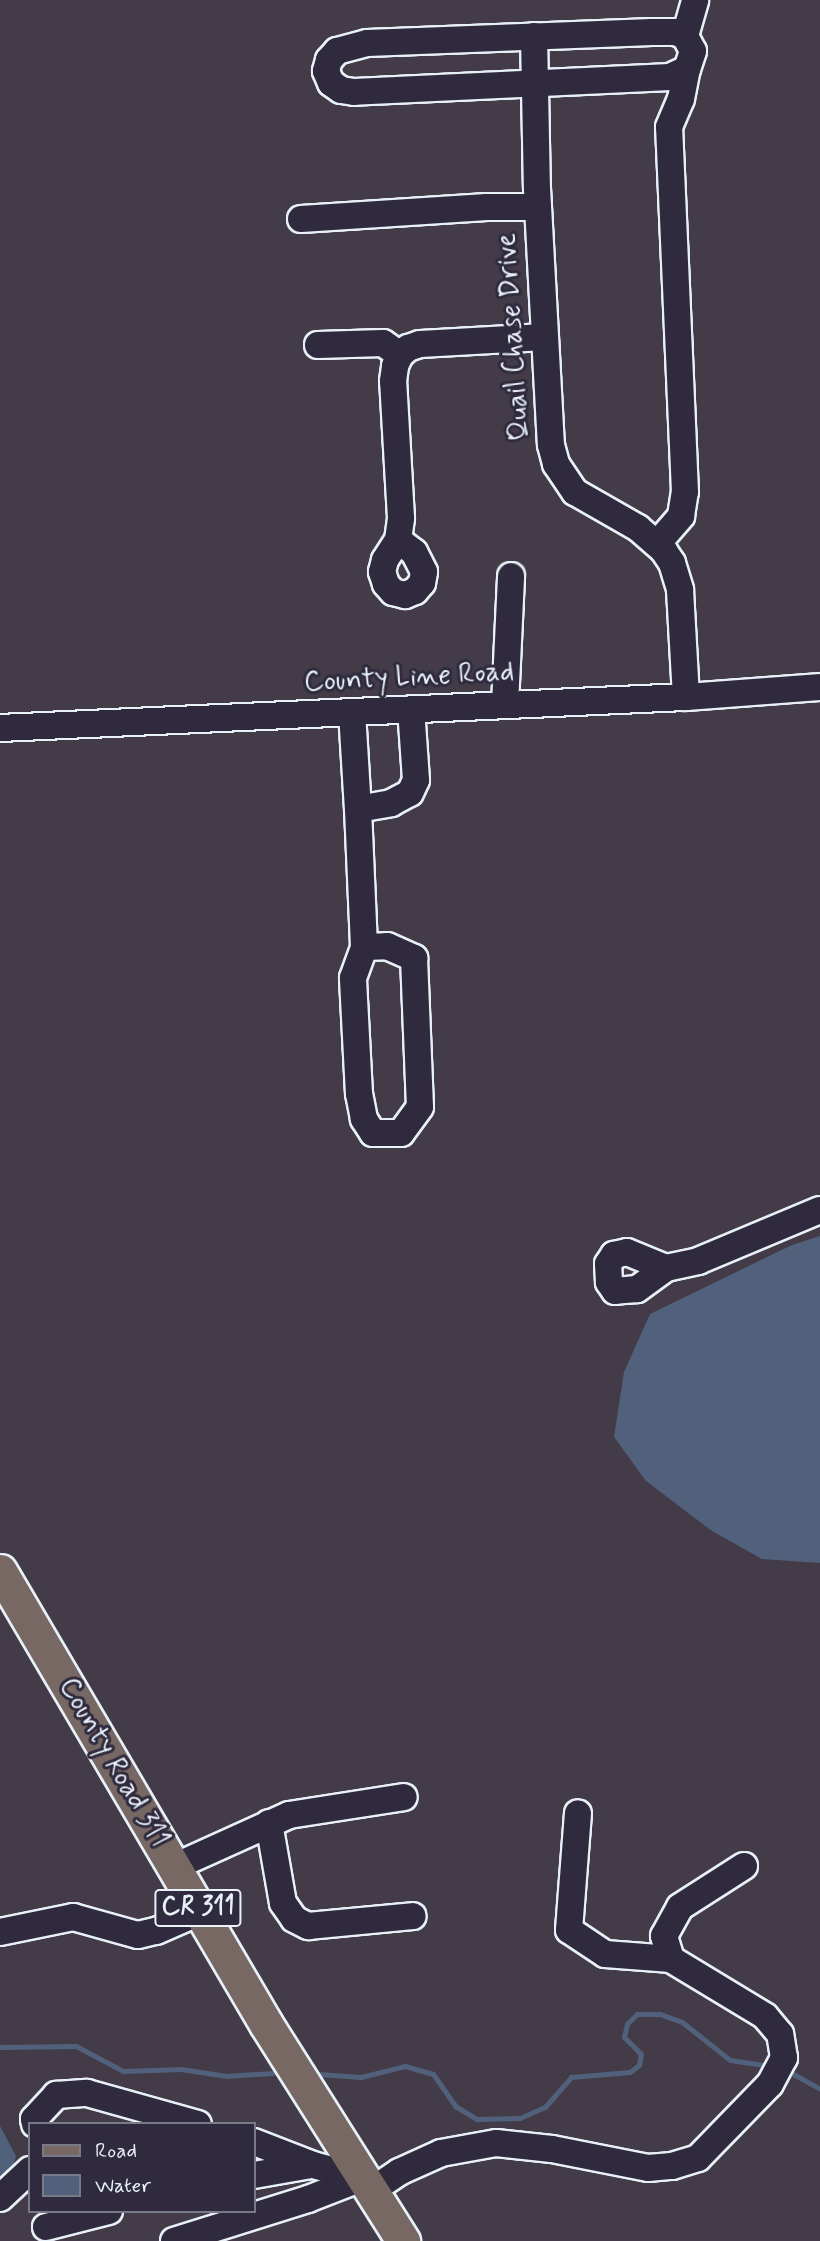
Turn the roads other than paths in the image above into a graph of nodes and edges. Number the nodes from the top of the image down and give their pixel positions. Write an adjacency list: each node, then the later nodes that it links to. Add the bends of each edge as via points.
1 (695, 0): 3 (street)
2 (534, 36): 3 (street, via 676,32); 5 (street, Quail Chase Drive); 5 (street, via 350,45 337,51 326,72 331,83 354,92)
3 (685, 36): 4 (street, via 693,51)
4 (687, 69): 5 (street, via 670,77); 12 (street, via 669,127 685,492 681,516)
5 (535, 83): 6 (street, Quail Chase Drive)
6 (538, 207): 7 (street); 8 (street, Quail Chase Drive)
7 (300, 219)
8 (545, 337): 10 (street, via 420,344); 12 (street, Quail Chase Drive, via 556,464 575,492)
9 (318, 345): 10 (street, via 383,344)
10 (400, 355): 11 (street, via 393,381 401,518)
11 (398, 540)
12 (657, 544): 15 (street, Quail Chase Drive, via 672,563 680,590)
13 (510, 576): 16 (street)
14 (820, 687): 15 (street, County Line Road)
15 (686, 697): 16 (street, County Line Road)
16 (505, 705): 17 (street, County Line Road)
17 (411, 709): 18 (street, County Line Road); 20 (street, via 416,780 410,793 391,803)
18 (352, 712): 19 (street, County Line Road); 20 (street)
19 (0, 728)
20 (358, 809): 21 (street)
21 (364, 947): 21 (street, via 387,946 414,958 420,1107 401,1133 373,1133 364,1119 359,1094 353,978)
22 (820, 1210): 23 (street, via 698,1261)
23 (666, 1268)
24 (0, 1571): 29 (main road, County Road 311 / CR 311)
25 (404, 1797): 27 (street, via 289,1815)
26 (578, 1813): 33 (street, via 569,1930 605,1954)
27 (269, 1823): 29 (street); 31 (street, via 283,1903 294,1919 309,1926)
28 (744, 1866): 33 (street, via 681,1907 664,1936)
29 (174, 1867): 30 (main road, County Road 311 / CR 311)
30 (200, 1912): 32 (street, via 138,1935 73,1917); 40 (main road, County Road 311 / CR 311)
31 (413, 1916)
32 (0, 1932)
33 (671, 1959): 40 (street, via 765,2016 780,2034 784,2058 770,2084 698,2158 648,2168 496,2143 442,2153)
34 (35, 2122): 35 (street, via 56,2095 87,2093)
35 (191, 2122)
36 (256, 2143): 37 (street)
37 (313, 2165): 39 (street); 40 (street)
38 (28, 2172): 41 (street)
39 (256, 2175)
40 (366, 2185): 44 (street); 45 (main road, County Road 311 / CR 311)
41 (0, 2198)
42 (101, 2213): 43 (street)
43 (48, 2226)
44 (174, 2241)
45 (403, 2241)

